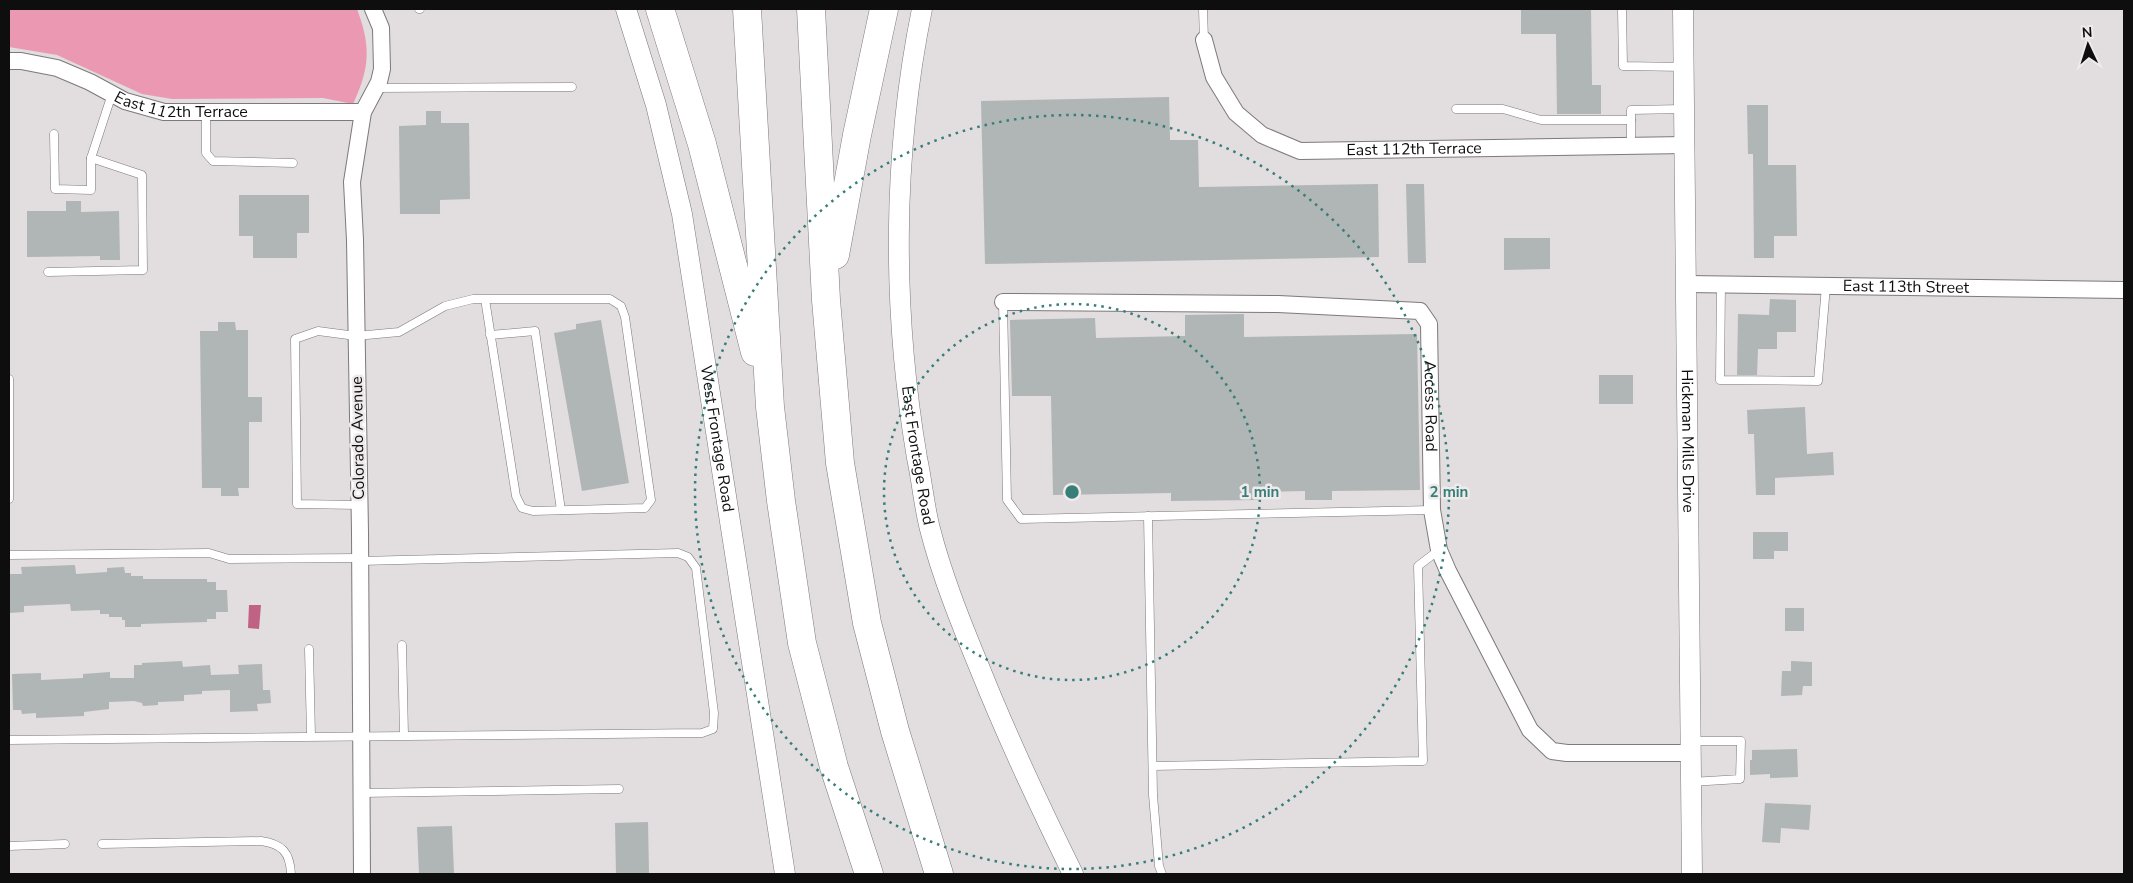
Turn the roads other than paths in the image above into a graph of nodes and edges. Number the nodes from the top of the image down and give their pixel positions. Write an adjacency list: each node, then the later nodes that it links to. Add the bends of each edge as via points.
1 (373, 9): 15 (street, Colorado Avenue, via 381,28 382,69)
2 (626, 9): 64 (street, West Frontage Road, via 656,106 682,214)
3 (660, 9): 38 (highway, via 702,144)
4 (746, 9): 38 (highway)
5 (810, 9): 33 (highway)
6 (884, 9): 33 (highway, via 856,135)
7 (922, 9): 67 (street, East Frontage Road, via 914,44 902,139 900,316 912,425 928,519 968,640 1034,794)
8 (1203, 9): 11 (lane)
9 (1622, 9): 13 (lane, via 1622,66)
10 (1683, 9): 13 (street, Hickman Mills Drive)
11 (1204, 40): 24 (street, East 112th Terrace, via 1214,77 1236,113 1262,135 1300,151)
12 (9, 61): 16 (street, East 112th Terrace, via 57,68)
13 (1684, 67): 18 (street, Hickman Mills Drive)
14 (572, 87): 15 (lane)
15 (376, 88): 20 (street, Colorado Avenue)
16 (112, 94): 19 (street, East 112th Terrace, via 164,112); 25 (lane)
17 (1456, 109): 21 (lane, via 1503,109 1540,120)
18 (1685, 109): 21 (lane, via 1631,110); 23 (street, Hickman Mills Drive)
19 (206, 112): 20 (street, East 112th Terrace); 26 (lane, via 206,153 213,161)
20 (363, 112): 36 (street, Colorado Avenue, via 352,182)
21 (1631, 120): 24 (lane)
22 (54, 134): 25 (lane, via 55,189 91,190)
23 (1686, 145): 24 (street, East 112th Terrace); 28 (street, Hickman Mills Drive)
24 (1631, 146)
25 (91, 158): 27 (lane, via 142,175 143,270)
26 (293, 162)
27 (48, 272)
28 (1687, 284): 29 (street, East 113th Street); 54 (street, Hickman Mills Drive)
29 (1721, 284): 30 (street, East 113th Street); 30 (lane, via 1720,380 1818,381)
30 (1826, 286): 31 (street, East 113th Street)
31 (2124, 290)
32 (485, 299): 35 (lane); 36 (lane, via 445,306 399,332); 42 (lane, via 610,299 621,306 625,317 651,500 645,508)
33 (826, 300): 66 (highway, via 840,463 867,623 895,731)
34 (1003, 302): 43 (street, Access Road, via 1278,304 1420,311 1429,324); 44 (lane, via 1007,500 1022,519)
35 (490, 335): 42 (lane, via 516,496 522,508); 42 (lane, via 535,331)
36 (356, 336): 41 (street, Colorado Avenue); 41 (lane, via 318,331 295,339 297,504)
37 (9, 379): 39 (lane)
38 (770, 407): 65 (highway, via 802,643 834,767)
39 (9, 418): 40 (lane)
40 (9, 499)
41 (359, 505): 47 (street, Colorado Avenue)
42 (561, 510)
43 (1432, 510): 44 (lane); 45 (street, Access Road)
44 (1148, 516): 55 (lane)
45 (1439, 550): 54 (street, Access Road, via 1525,721 1540,742 1552,751 1567,754); 55 (lane, via 1418,566 1423,761)
46 (9, 555): 47 (lane, via 208,553 229,559)
47 (360, 559): 50 (street, Colorado Avenue); 51 (lane, via 678,553 688,557 696,568 714,713 713,728 702,733)
48 (402, 645): 51 (lane)
49 (309, 649): 52 (lane)
50 (361, 735): 51 (lane); 52 (lane); 58 (street, Colorado Avenue)
51 (404, 735)
52 (311, 736): 53 (lane)
53 (9, 740)
54 (1690, 747): 56 (street, Hickman Mills Drive); 56 (lane, via 1741,741 1740,779)
55 (1153, 766): 68 (lane)
56 (1690, 782): 69 (street, Hickman Mills Drive)
57 (620, 789): 58 (lane)
58 (362, 793): 63 (street, Colorado Avenue)
59 (65, 844): 61 (lane)
60 (102, 844): 62 (lane, via 276,843 286,852)
61 (9, 846)
62 (291, 874)
63 (362, 874)
64 (785, 874)
65 (869, 874)
66 (939, 874)
67 (1074, 874)
68 (1162, 874)
69 (1692, 874)

